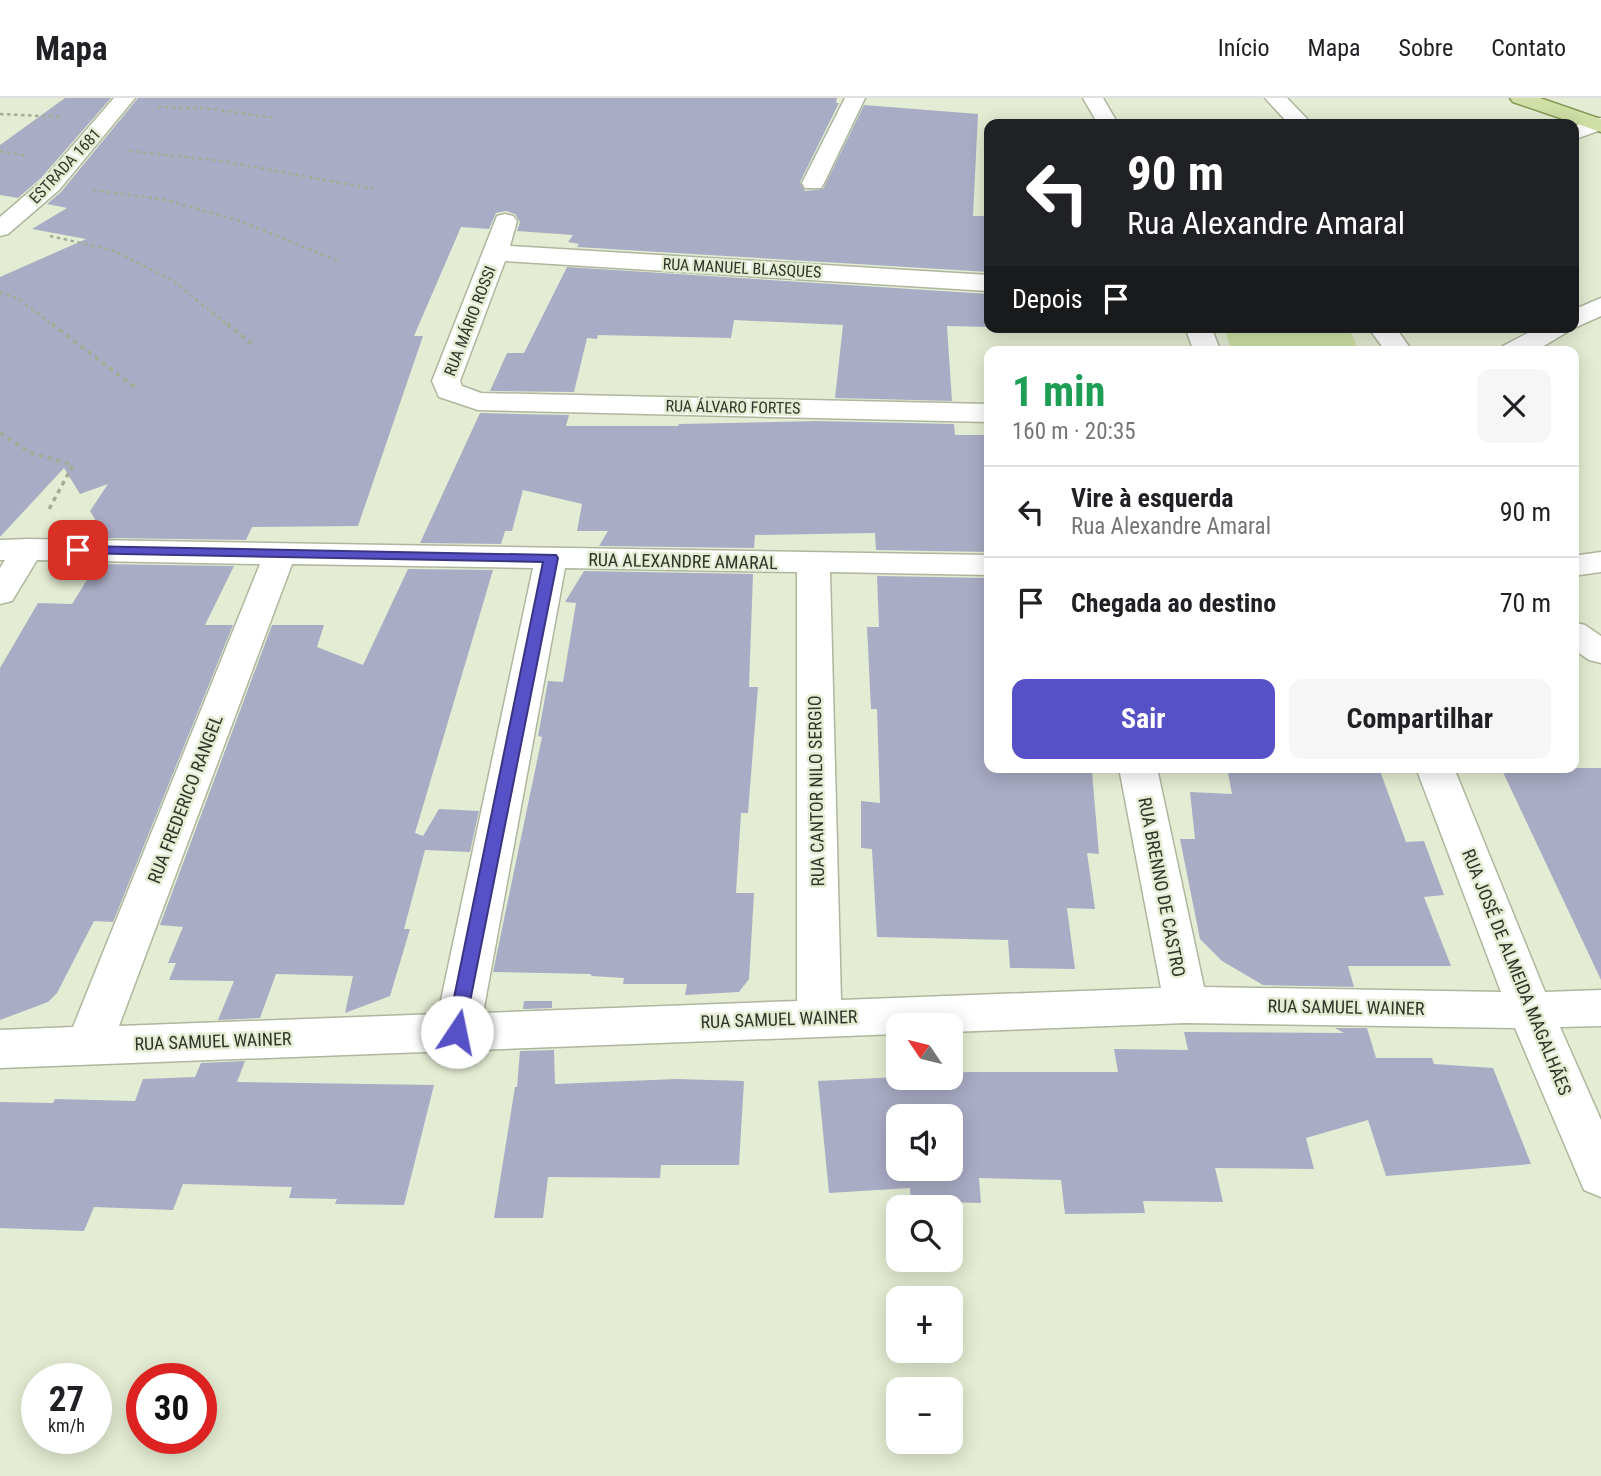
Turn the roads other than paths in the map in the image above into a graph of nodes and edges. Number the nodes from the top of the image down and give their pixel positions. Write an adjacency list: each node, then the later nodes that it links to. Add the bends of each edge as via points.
1 (855, 98): 11 (street)
2 (1093, 98): 7 (street)
3 (1275, 98): 8 (street)
4 (1520, 98): 9 (main road)
5 (1562, 98): 9 (main road)
6 (117, 108): 13 (street, ESTRADA 1681, via 51,185)
7 (1105, 119)
8 (1296, 119)
9 (1600, 120): 10 (street)
10 (1579, 131)
11 (813, 183)
12 (505, 221): 14 (street, RUA MÁRIO ROSSI)
13 (3, 228)
14 (496, 253): 15 (street, RUA MANUEL BLASQUES); 20 (street, RUA MÁRIO ROSSI, via 446,381 449,391)
15 (984, 283)
16 (1601, 306): 17 (street)
17 (1579, 318)
18 (1549, 333): 19 (street)
19 (1524, 346)
20 (478, 401): 21 (street, RUA ÁLVARO FORTES)
21 (984, 413)
22 (14, 549): 23 (street, RUA ALEXANDRE AMARAL); 29 (street)
23 (280, 553): 24 (street, RUA ALEXANDRE AMARAL); 39 (street, RUA FREDERICO RANGEL)
24 (551, 558): 26 (street, RUA ALEXANDRE AMARAL); 38 (street)
25 (1601, 562): 28 (street)
26 (813, 564): 27 (street, RUA ALEXANDRE AMARAL); 37 (street, RUA CANTOR NILO SERGIO)
27 (984, 565)
28 (1579, 565)
29 (0, 594)
30 (1579, 638): 31 (street)
31 (1601, 652)
32 (1139, 773): 34 (street, RUA BRENNO DE CASTRO)
33 (1437, 773): 36 (street, RUA JOSÉ DE ALMEIDA MAGALHÃES)
34 (1186, 1005): 36 (street, RUA SAMUEL WAINER); 37 (street, RUA SAMUEL WAINER)
35 (1601, 1008): 36 (street, RUA SAMUEL WAINER)
36 (1530, 1010): 41 (street, RUA JOSÉ DE ALMEIDA MAGALHÃES)
37 (819, 1017): 38 (street, RUA SAMUEL WAINER)
38 (457, 1032): 39 (street, RUA SAMUEL WAINER)
39 (89, 1045): 40 (street, RUA SAMUEL WAINER)
40 (0, 1049)
41 (1601, 1175)

